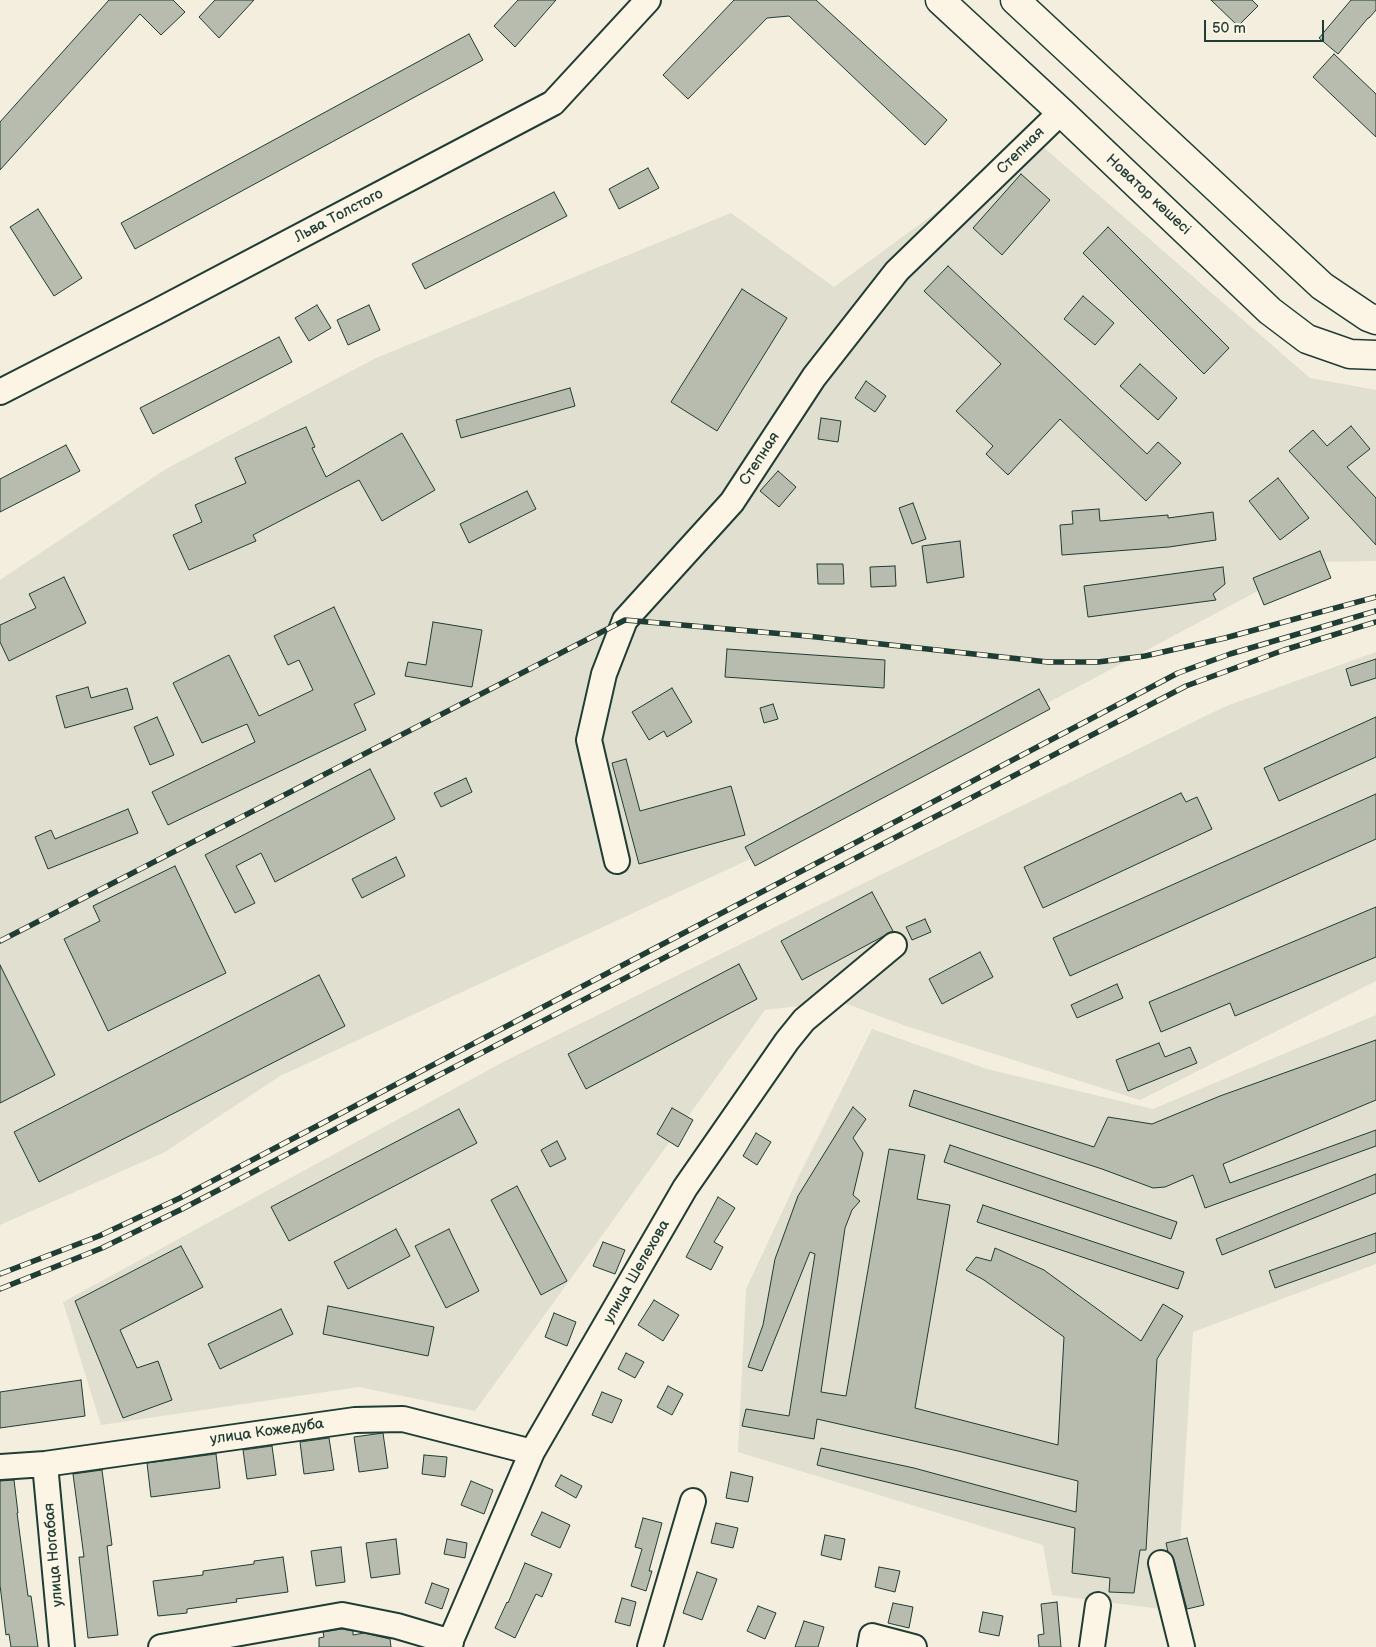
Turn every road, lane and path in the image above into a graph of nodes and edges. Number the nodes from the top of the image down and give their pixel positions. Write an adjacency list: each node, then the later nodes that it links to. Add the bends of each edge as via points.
1 (648, 0): 7 (street, Льва Толстого, via 553,103)
2 (940, 0): 4 (main road, Новатор көшесі)
3 (1015, 0): 5 (main road, via 1322,286)
4 (1061, 112): 6 (main road, Новатор көшесі, via 1270,311 1307,339); 8 (street, Степная, via 896,271 814,377 732,502 625,620 604,674 589,740)
5 (1372, 319): 6 (main road, via 1358,350)
6 (1363, 355)
7 (0, 392)
8 (617, 861)
9 (894, 945): 10 (street, улица Шелехова, via 804,1020 787,1041 685,1188)
10 (532, 1452): 11 (street, улица Кожедуба, via 402,1419 355,1420); 16 (street, улица Шелехова)
11 (45, 1464): 12 (street, улица Кожедуба); 17 (street, улица Ногабая)
12 (0, 1467)
13 (693, 1501): 19 (street)
14 (1160, 1562): 23 (street)
15 (1098, 1606): 22 (street)
16 (450, 1644): 18 (street, via 397,1626 342,1615)
17 (62, 1647)
18 (161, 1647)
19 (650, 1647)
20 (870, 1647): 21 (street, via 872,1636)
21 (914, 1647)
22 (1092, 1647)
23 (1182, 1647)

